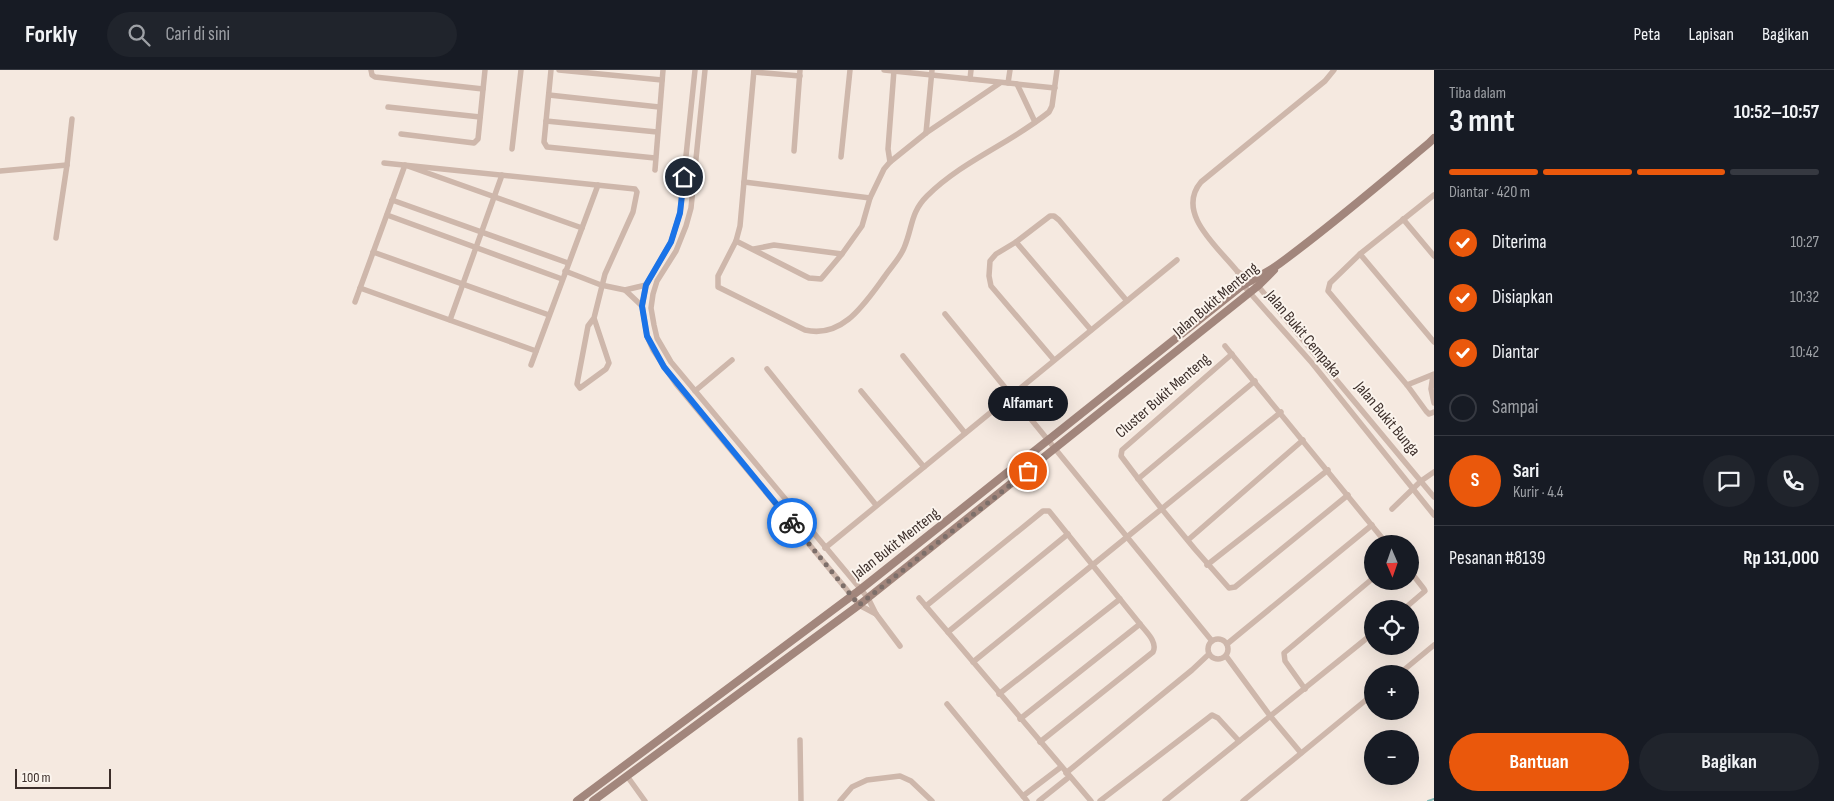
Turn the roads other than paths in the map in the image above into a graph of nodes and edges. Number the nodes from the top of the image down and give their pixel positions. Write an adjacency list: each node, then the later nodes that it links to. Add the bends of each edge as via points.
1 (371, 70): 25 (street, via 375,77)
2 (485, 70): 25 (street)
3 (521, 70): 37 (street)
4 (551, 70): 26 (street)
5 (559, 70): 20 (street)
6 (663, 70): 20 (street)
7 (695, 70): 75 (street, via 680,213 671,242)
8 (705, 70): 104 (street, via 691,208 676,251 657,281 651,308 657,338 671,362)
9 (850, 70): 39 (street)
10 (884, 70): 16 (street)
11 (971, 70): 19 (street)
12 (1010, 70): 22 (street)
13 (1057, 70): 24 (street)
14 (1334, 70): 71 (street, Jalan Bukit Cempaka, via 1325,81 1194,189 1194,216)
15 (754, 71): 17 (street); 48 (street)
16 (894, 71): 18 (street); 41 (street, via 888,149)
17 (800, 73): 38 (street)
18 (932, 73): 19 (street); 34 (street)
19 (970, 79): 21 (street)
20 (662, 80): 28 (street)
21 (1000, 82): 22 (street); 34 (street)
22 (1008, 83): 23 (street)
23 (1017, 84): 24 (street); 32 (street)
24 (1055, 88): 32 (street, via 1049,112)
25 (483, 89): 29 (street)
26 (549, 95): 28 (street); 31 (street)
27 (388, 107): 29 (street)
28 (659, 107): 33 (street)
29 (480, 117): 35 (street, via 478,139 474,143)
30 (72, 119): 43 (street)
31 (546, 121): 33 (street); 40 (street, via 544,142 550,149)
32 (1035, 122): 59 (street, via 945,179 926,198 913,213 904,250 868,299 831,330 816,333 805,330 718,287 718,276)
33 (657, 132): 40 (street)
34 (926, 133): 41 (street)
35 (401, 134)
36 (1434, 138): 69 (street, Jalan Bukit Cempaka)
37 (512, 149)
38 (794, 151)
39 (841, 157)
40 (656, 158): 45 (street)
41 (890, 162): 52 (street)
42 (384, 163): 44 (street)
43 (68, 165): 46 (street); 58 (street)
44 (405, 165): 47 (street); 51 (street); 53 (street)
45 (655, 170)
46 (0, 172)
47 (502, 175): 49 (street); 51 (street)
48 (744, 182): 52 (street); 59 (street)
49 (598, 185): 56 (street); 77 (street, via 635,189 637,192 633,212)
50 (1434, 195): 55 (street)
51 (494, 197): 56 (street); 57 (street)
52 (870, 198): 64 (street, via 862,226)
53 (392, 200): 54 (street); 57 (street)
54 (387, 215): 61 (street); 63 (street)
55 (1403, 219): 65 (street); 66 (street)
56 (582, 228): 68 (street)
57 (481, 232): 61 (street); 68 (street)
58 (56, 238)
59 (736, 241): 62 (street)
60 (1016, 242): 82 (street, via 1054,216); 89 (street); 97 (street, via 990,261 989,281)
61 (476, 248): 72 (street); 74 (street)
62 (754, 249): 64 (street, via 774,245); 64 (street, via 817,280 824,277)
63 (373, 252): 74 (street); 79 (street)
64 (842, 254)
65 (1360, 254): 90 (street); 103 (street, via 1330,282 1328,291)
66 (1434, 256)
67 (1177, 260): 82 (street)
68 (568, 263): 70 (street)
69 (1277, 266): 73 (street, Jalan Bukit Menteng); 78 (street, Jalan Bukit Menteng)
70 (565, 271): 72 (street); 77 (street)
71 (1238, 272): 73 (street, Jalan Bukit Bunga); 76 (street, Jalan Bukit Cempaka)
72 (562, 279): 86 (street)
73 (1251, 279): 76 (street, Jalan Bukit Menteng); 78 (street, Jalan Bukit Bunga)
74 (463, 284): 86 (street); 88 (street)
75 (646, 285): 80 (street); 84 (street)
76 (1244, 285): 81 (street, Jalan Bukit Cempaka); 113 (street, Jalan Bukit Menteng)
77 (601, 286): 80 (street); 87 (street)
78 (1258, 286): 81 (street, Jalan Bukit Menteng); 95 (street, Jalan Bukit Bunga)
79 (360, 288): 83 (street); 88 (street)
80 (625, 290): 84 (street)
81 (1250, 292): 98 (street, Jalan Bukit Cempaka); 115 (street, Jalan Bukit Menteng)
82 (1127, 301): 89 (street)
83 (354, 302)
84 (642, 306): 139 (street, via 647,336 676,384)
85 (945, 314): 106 (street)
86 (549, 315): 92 (street)
87 (594, 318): 87 (street, via 609,363 606,369 580,388 577,384 588,326)
88 (450, 320): 92 (street)
89 (1091, 330): 97 (street)
90 (1434, 342)
91 (1226, 346): 93 (street, Cluster Bukit Menteng)
92 (536, 351): 99 (street)
93 (1232, 354): 102 (street, Cluster Bukit Menteng); 119 (street, Cluster Bukit Menteng, via 1122,450 1121,456)
94 (903, 356): 112 (street)
95 (1318, 358): 98 (street); 109 (street, Jalan Bukit Bunga)
96 (732, 360): 104 (street)
97 (1054, 360): 106 (street)
98 (1312, 363): 111 (street, Jalan Bukit Cempaka)
99 (531, 365)
100 (767, 368): 124 (street)
101 (1434, 374): 103 (street); 107 (street, via 1431,389)
102 (1255, 381): 108 (street, Cluster Bukit Menteng); 119 (street)
103 (1407, 385): 110 (street, via 1426,411)
104 (695, 391): 133 (street)
105 (862, 391): 116 (street)
106 (1011, 396): 112 (street); 113 (street)
107 (1434, 402)
108 (1281, 412): 114 (street, Cluster Bukit Menteng); 125 (street)
109 (1362, 412): 111 (street); 120 (street, Jalan Bukit Bunga)
110 (1434, 412)
111 (1356, 418): 121 (street, Jalan Bukit Cempaka)
112 (965, 433): 116 (street)
113 (1049, 440): 115 (street); 138 (street, Jalan Bukit Menteng)
114 (1303, 440): 117 (street, Cluster Bukit Menteng); 132 (street)
115 (1056, 448): 131 (street); 140 (street, Jalan Bukit Menteng)
116 (924, 467): 124 (street)
117 (1328, 470): 122 (street, Cluster Bukit Menteng); 135 (street)
118 (1434, 472): 120 (street)
119 (1138, 479): 125 (street, Cluster Bukit Menteng)
120 (1421, 481): 121 (street); 123 (street, Jalan Bukit Bunga)
121 (1413, 489): 126 (street); 127 (street, Jalan Bukit Cempaka)
122 (1348, 496): 128 (street, Cluster Bukit Menteng); 135 (street, Cluster Bukit Menteng, via 1235,587 1229,588)
123 (1434, 497)
124 (876, 505): 133 (street)
125 (1163, 509): 131 (street); 132 (street, Cluster Bukit Menteng)
126 (1392, 509)
127 (1434, 515)
128 (1372, 525): 130 (street, Cluster Bukit Menteng); 151 (street)
129 (1068, 534): 134 (street); 145 (street, via 1049,511 1043,510); 148 (street)
130 (1380, 535)
131 (1127, 536): 134 (street); 149 (street)
132 (1188, 540): 135 (street, Cluster Bukit Menteng)
133 (825, 548): 138 (street)
134 (1091, 564): 142 (street); 156 (street)
135 (1208, 565)
136 (1419, 582): 143 (street, via 1425,591)
137 (1364, 586): 158 (street, via 1284,653 1285,661)
138 (861, 589): 139 (street, Jalan Bukit Menteng); 140 (street)
139 (852, 596): 144 (street); 172 (street, Jalan Bukit Menteng)
140 (868, 598): 144 (street, Jalan Bukit Menteng); 146 (street)
141 (919, 598): 145 (street)
142 (1120, 599): 147 (street); 159 (street)
143 (1414, 600)
144 (859, 605): 146 (street); 170 (street, Jalan Bukit Menteng)
145 (926, 606): 148 (street)
146 (876, 614): 152 (street)
147 (1140, 624): 163 (street); 166 (street, via 1154,643 1153,652)
148 (948, 632): 156 (street)
149 (1212, 641): 151 (street, via 1221,640); 154 (street, via 1208,646)
150 (1364, 641): 158 (street)
151 (1227, 644): 155 (street)
152 (900, 646)
153 (1434, 646): 157 (street)
154 (1209, 654): 155 (street, via 1219,660); 169 (street)
155 (1226, 656): 162 (street)
156 (973, 662): 159 (street)
157 (1410, 665)
158 (1305, 689): 162 (street)
159 (999, 694): 163 (street)
160 (1364, 702): 167 (street)
161 (947, 704): 171 (street)
162 (1271, 717): 165 (street); 167 (street)
163 (1020, 719): 166 (street)
164 (800, 740): 175 (street)
165 (1239, 741): 180 (street, via 1212,715); 181 (street)
166 (1040, 742): 168 (street)
167 (1301, 753): 182 (street)
168 (1061, 768): 169 (street); 171 (street)
169 (1068, 775): 178 (street); 179 (street)
170 (627, 776): 173 (street, Jalan Bukit Menteng); 174 (street)
171 (1025, 799)
172 (577, 801)
173 (594, 801)
174 (645, 801)
175 (801, 801)
176 (840, 801): 177 (street, via 852,787 867,780 900,776 911,781)
177 (932, 801)
178 (1039, 801)
179 (1090, 801)
180 (1100, 801)
181 (1165, 801)
182 (1243, 801)

